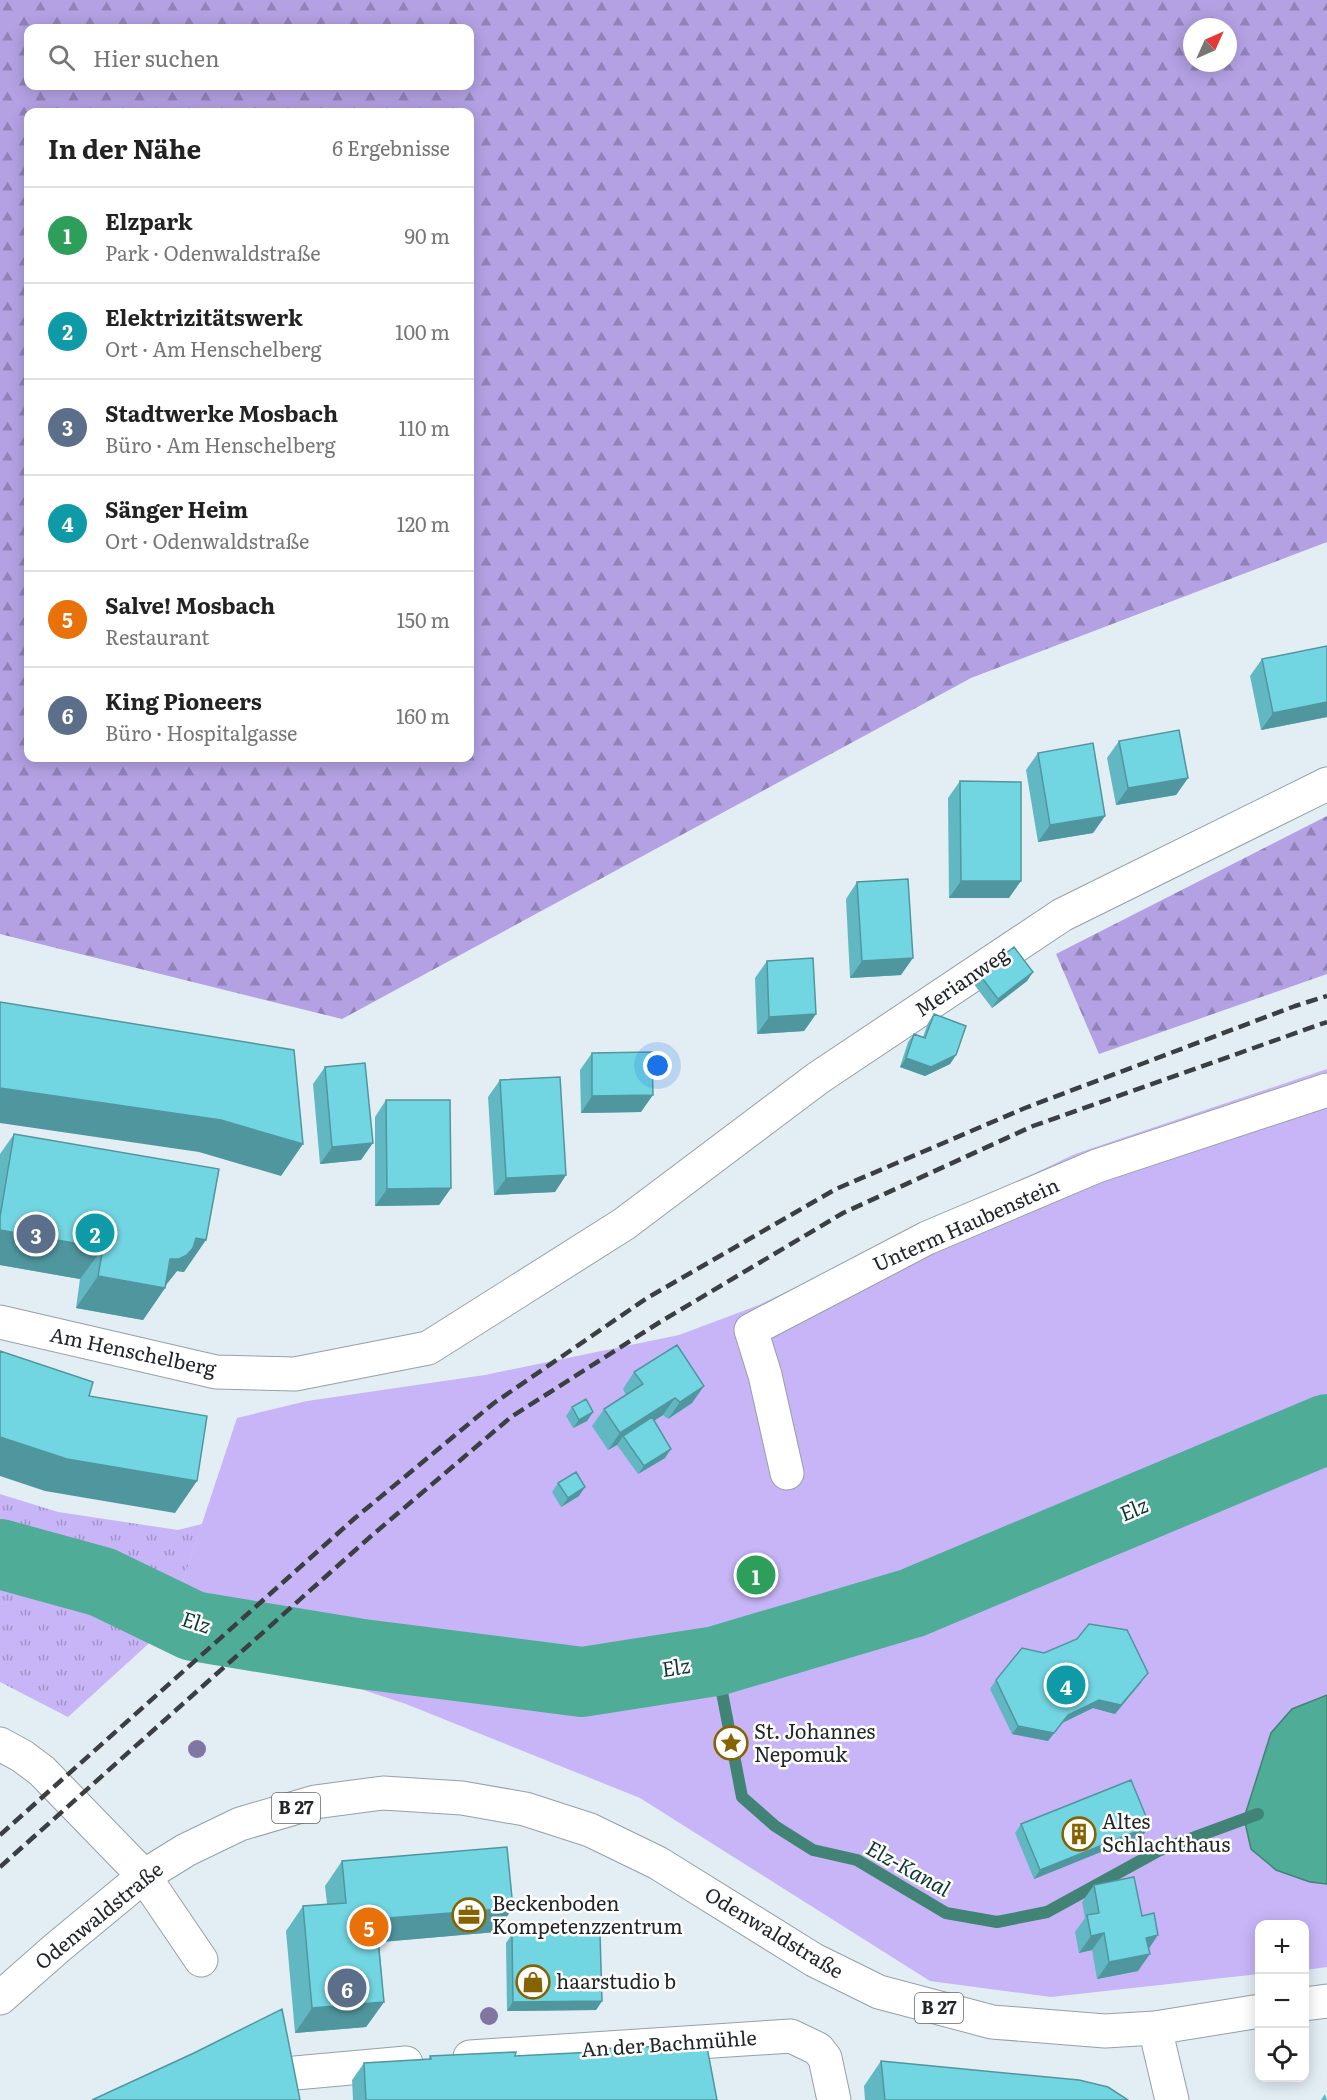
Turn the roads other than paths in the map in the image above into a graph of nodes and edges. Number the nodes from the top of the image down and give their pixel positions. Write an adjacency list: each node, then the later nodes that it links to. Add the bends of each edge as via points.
1 (1327, 784): 3 (street, Merianweg, via 1062,915 818,1078)
2 (1327, 1090): 5 (street, Unterm Haubenstein, via 1097,1166 927,1238 751,1330)
3 (624, 1224): 4 (street, Am Henschelberg, via 428,1348 295,1374 216,1372)
4 (0, 1322)
5 (787, 1473)
6 (0, 1744): 7 (street, via 42,1771)
7 (144, 1876): 8 (street); 9 (street, Odenwaldstraße / B 27); 13 (street, Odenwaldstraße / B 27, via 240,1824 315,1802 384,1793 462,1798 525,1809 590,1830 658,1863 814,1960 879,1992 992,2022 1104,2031)
8 (201, 1960)
9 (0, 1998)
10 (1327, 2001): 11 (street)
11 (1309, 2003)
12 (1255, 2013): 13 (street, Odenwaldstraße / B 27)
13 (1155, 2028): 16 (street)
14 (293, 2073): 15 (street, An der Bachmühle, via 791,2036 818,2049 825,2058)
15 (834, 2100)
16 (1172, 2100)

